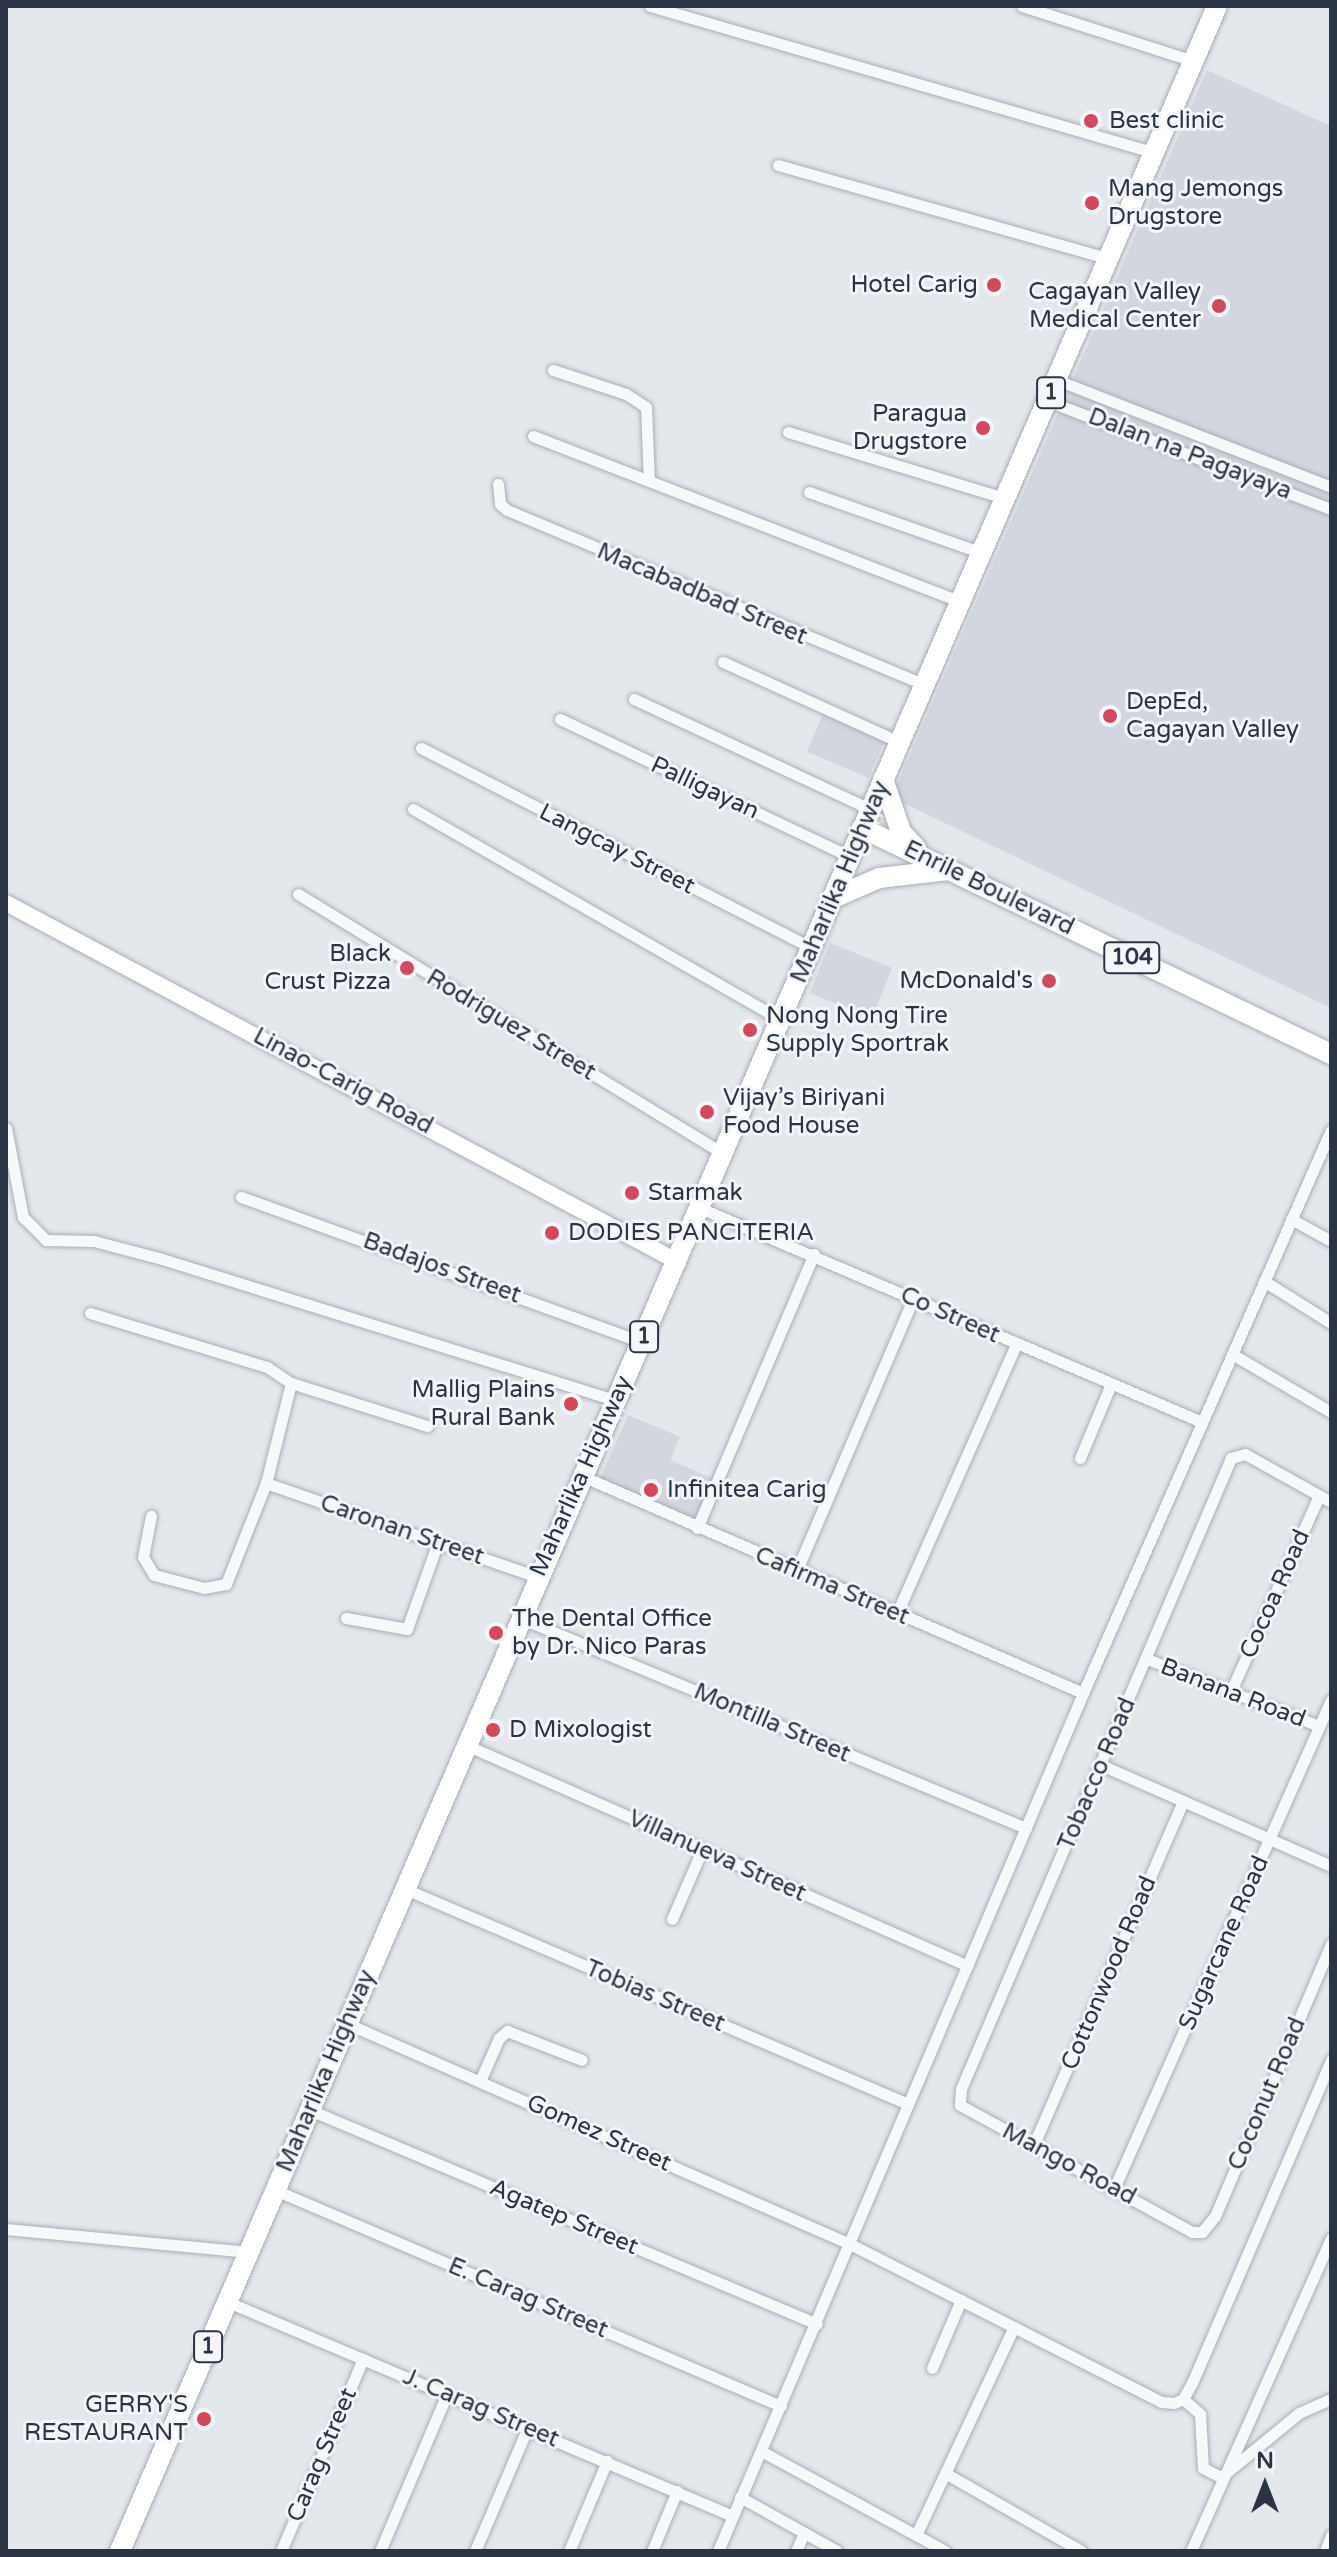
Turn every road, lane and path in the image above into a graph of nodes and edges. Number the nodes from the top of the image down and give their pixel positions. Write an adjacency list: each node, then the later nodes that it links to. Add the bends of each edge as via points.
1 (650, 6): 5 (street)
2 (1022, 6): 4 (street)
3 (1217, 6): 4 (highway, Maharlika Highway / 1)
4 (1193, 61): 5 (highway, Maharlika Highway / 1)
5 (1152, 152): 7 (highway, Maharlika Highway / 1)
6 (778, 165): 7 (street)
7 (1106, 258): 9 (highway, Maharlika Highway / 1)
8 (553, 370): 13 (street, via 626,394 646,407)
9 (1057, 380): 10 (highway, Maharlika Highway / 1); 15 (street, Dalan na Pagayaya)
10 (1048, 401): 17 (highway, Maharlika Highway / 1); 18 (street, Dalan na Pagayaya)
11 (788, 432): 17 (street)
12 (533, 436): 13 (street)
13 (649, 481): 20 (street)
14 (498, 484): 22 (street, Macabadbad Street, via 500,504 521,517)
15 (1331, 487)
16 (809, 492): 19 (street)
17 (1008, 499): 19 (highway, Maharlika Highway / 1)
18 (1331, 509)
19 (982, 553): 20 (highway, Maharlika Highway / 1)
20 (961, 602): 22 (highway, Maharlika Highway / 1)
21 (723, 662): 25 (street)
22 (926, 685): 25 (highway, Maharlika Highway / 1)
23 (634, 699): 29 (street)
24 (560, 719): 30 (street, Palligayan)
25 (899, 742): 27 (highway, Maharlika Highway / 1)
26 (421, 748): 35 (street, Langcay Street)
27 (883, 779): 29 (highway, Maharlika Highway / 1); 31 (highway, via 901,832)
28 (413, 809): 36 (street)
29 (866, 818): 30 (highway, Maharlika Highway / 1); 31 (highway, Enrile Boulevard / 104)
30 (850, 857): 33 (highway, Maharlika Highway / 1)
31 (942, 865): 33 (highway, via 879,878); 37 (highway, Enrile Boulevard / 104)
32 (298, 894): 41 (street, Rodriguez Street)
33 (833, 898): 35 (highway, Maharlika Highway / 1)
34 (6, 903): 48 (main road, Linao-Carig Road)
35 (813, 949): 36 (highway, Maharlika Highway / 1)
36 (782, 1020): 41 (highway, Maharlika Highway / 1)
37 (1331, 1054)
38 (6, 1128): 42 (street)
39 (1331, 1130): 40 (street)
40 (1328, 1144): 45 (street)
41 (725, 1155): 44 (highway, Maharlika Highway / 1)
42 (12, 1189): 58 (street, via 26,1222 46,1240 94,1241 162,1259)
43 (241, 1197): 53 (street, Badajos Street)
44 (700, 1208): 47 (street, Co Street); 48 (highway, Maharlika Highway / 1)
45 (1291, 1219): 46 (street); 49 (street)
46 (1331, 1241)
47 (814, 1254): 50 (street, Co Street); 68 (street)
48 (678, 1262): 53 (highway, Maharlika Highway / 1)
49 (1264, 1281): 52 (street); 55 (street)
50 (913, 1299): 54 (street, Co Street); 70 (street)
51 (90, 1313): 56 (street, via 267,1367)
52 (1331, 1323)
53 (642, 1342): 58 (highway, Maharlika Highway / 1)
54 (1016, 1344): 57 (street, Co Street); 72 (street)
55 (1232, 1354): 59 (street); 60 (street)
56 (291, 1383): 61 (street); 64 (street)
57 (1111, 1384): 60 (street, Co Street); 62 (street)
58 (614, 1400): 63 (highway, Maharlika Highway / 1)
59 (1331, 1412)
60 (1202, 1422): 76 (street)
61 (427, 1426)
62 (1080, 1458)
63 (582, 1476): 68 (street, Cafirma Street); 71 (highway, Maharlika Highway / 1)
64 (266, 1483): 67 (street, via 230,1578 220,1587 154,1575 143,1557); 69 (street, Caronan Street)
65 (1319, 1496): 66 (street); 75 (street, Tobacco Road, via 1245,1454 1231,1458); 77 (street, Cocoa Road)
66 (1331, 1502)
67 (151, 1516)
68 (697, 1528): 70 (street, Cafirma Street)
69 (438, 1542): 71 (street, Caronan Street); 73 (street, via 407,1629)
70 (796, 1572): 72 (street, Cafirma Street)
71 (537, 1577): 74 (highway, Maharlika Highway / 1)
72 (897, 1613): 76 (street, Cafirma Street)
73 (346, 1618)
74 (519, 1618): 80 (highway, Maharlika Highway / 1); 83 (street, Montilla Street)
75 (1147, 1659): 77 (street, Banana Road); 81 (street, Tobacco Road)
76 (1083, 1693): 83 (street)
77 (1230, 1693): 79 (street, Banana Road)
78 (1331, 1700): 79 (street, Sugarcane Road)
79 (1319, 1726): 84 (street, Sugarcane Road)
80 (466, 1745): 85 (street, Villanueva Street); 87 (highway, Maharlika Highway / 1)
81 (1101, 1765): 82 (street); 95 (street, Tobacco Road)
82 (1183, 1801): 84 (street); 98 (street, Cottonwood Road)
83 (1026, 1828): 90 (street)
84 (1271, 1840): 86 (street); 99 (street, Sugarcane Road)
85 (702, 1850): 88 (street); 90 (street, Villanueva Street)
86 (1331, 1866)
87 (403, 1888): 91 (highway, Maharlika Highway / 1); 96 (street, Tobias Street)
88 (672, 1919)
89 (1331, 1944): 102 (street, Coconut Road, via 1215,2216 1206,2230)
90 (968, 1966): 96 (street)
91 (348, 2024): 94 (street, Gomez Street); 97 (highway, Maharlika Highway / 1)
92 (582, 2060): 94 (street, via 507,2031)
93 (1331, 2060): 113 (street)
94 (480, 2081): 104 (street, Gomez Street)
95 (961, 2089): 98 (street, Mango Road, via 962,2107)
96 (908, 2104): 104 (street)
97 (309, 2112): 100 (highway, Maharlika Highway / 1); 108 (street, Agatep Street)
98 (1034, 2144): 99 (street, Mango Road)
99 (1115, 2186): 102 (street, Mango Road)
100 (275, 2190): 105 (highway, Maharlika Highway / 1); 115 (street, E. Carag Street)
101 (6, 2229): 105 (street)
102 (1192, 2232)
103 (1331, 2238): 120 (street)
104 (850, 2244): 106 (street, Gomez Street); 108 (street)
105 (249, 2252): 107 (highway, Maharlika Highway / 1)
106 (961, 2300): 109 (street, Gomez Street); 111 (street)
107 (228, 2302): 110 (street, J. Carag Street); 127 (highway, Maharlika Highway / 1)
108 (817, 2324): 115 (street)
109 (1014, 2327): 113 (street, Gomez Street, via 1161,2402); 119 (street)
110 (363, 2359): 112 (street, J. Carag Street); 128 (street, Carag Street)
111 (932, 2368)
112 (447, 2394): 116 (street, J. Carag Street); 129 (street)
113 (1183, 2399): 120 (street, via 1200,2414 1203,2468)
114 (1331, 2399): 120 (street, via 1299,2413)
115 (781, 2406): 117 (street)
116 (528, 2427): 118 (street, J. Carag Street); 130 (street)
117 (761, 2451): 122 (street); 125 (street)
118 (607, 2461): 121 (street, J. Carag Street); 131 (street)
119 (945, 2473): 125 (street); 137 (street)
120 (1221, 2477): 138 (street)
121 (677, 2491): 123 (street, J. Carag Street); 132 (street)
122 (740, 2497): 123 (street); 124 (street)
123 (733, 2516): 133 (street)
124 (804, 2533): 134 (street); 135 (street)
125 (916, 2535): 136 (street)
126 (1331, 2535): 139 (street)
127 (120, 2551)
128 (281, 2551)
129 (380, 2551)
130 (475, 2551)
131 (569, 2551)
132 (652, 2551)
133 (718, 2551)
134 (796, 2551)
135 (837, 2551)
136 (945, 2551)
137 (1081, 2551)
138 (1191, 2551)
139 (1325, 2551)

